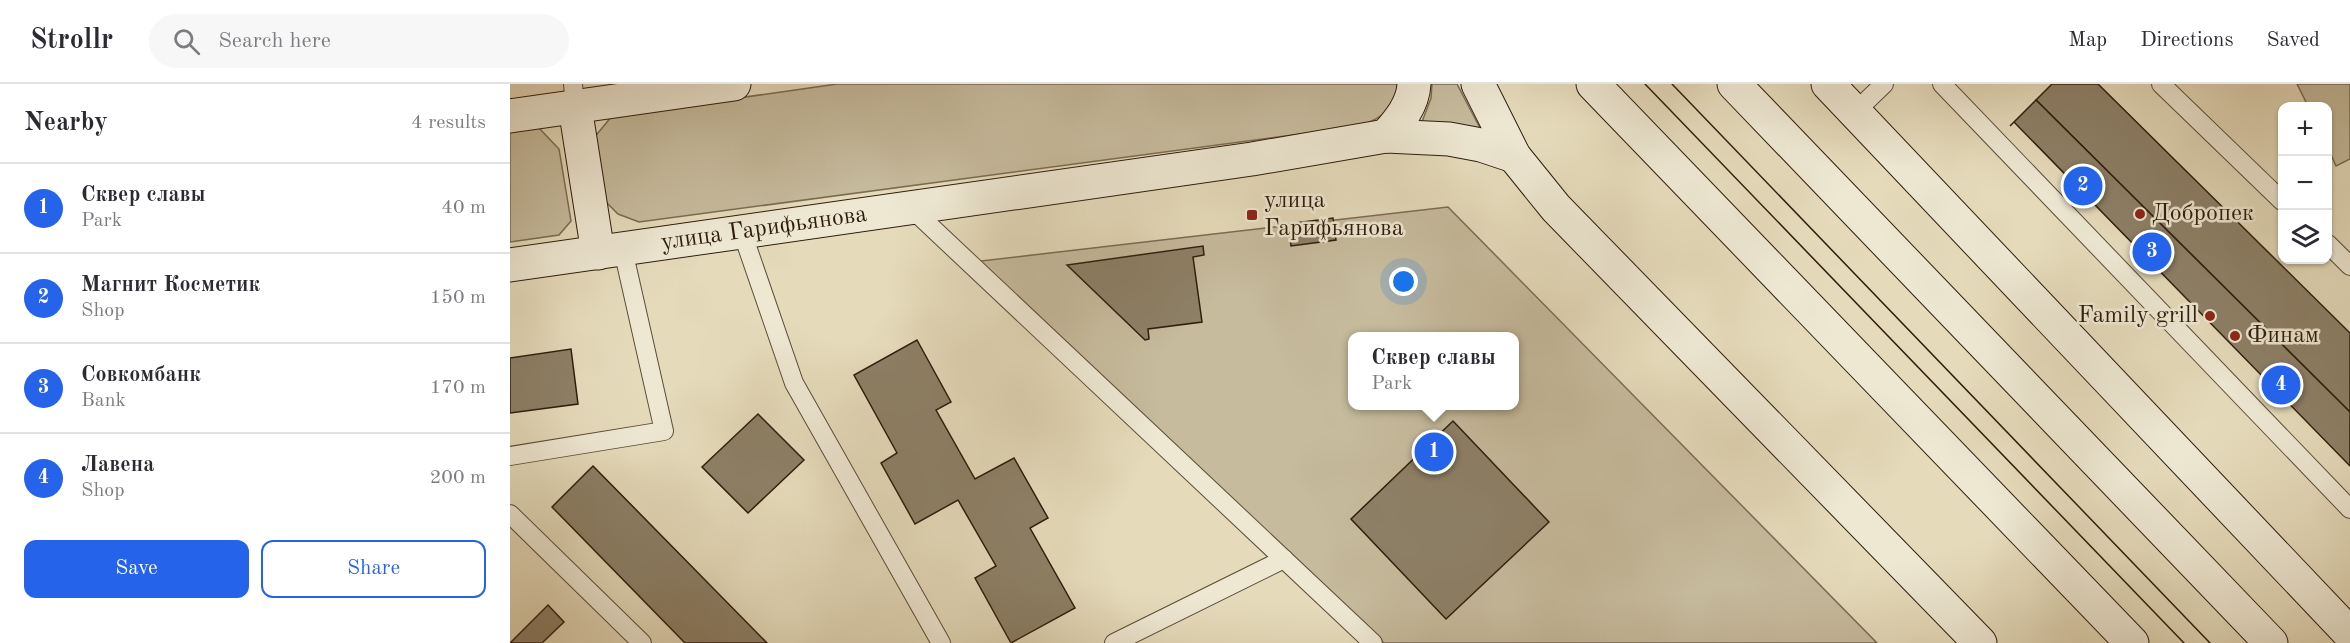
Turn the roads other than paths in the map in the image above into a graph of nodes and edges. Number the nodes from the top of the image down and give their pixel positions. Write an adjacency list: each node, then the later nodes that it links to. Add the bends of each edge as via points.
1 (734, 84): 10 (main road)
2 (1414, 84): 13 (main road, via 1404,116)
3 (1478, 84): 14 (main road)
4 (1593, 84): 32 (main road)
5 (1734, 84): 33 (main road)
6 (1828, 84): 11 (main road)
7 (1884, 84): 11 (lane)
8 (1942, 84): 23 (lane)
9 (2161, 84): 15 (lane)
10 (574, 95): 12 (main road); 19 (main road)
11 (1855, 112): 26 (main road)
12 (510, 116)
13 (1386, 136): 14 (main road, улица Гарифьянова, via 1449,139); 16 (main road, улица Гарифьянова)
14 (1514, 156): 31 (main road, via 1556,208)
15 (2278, 196)
16 (910, 207): 17 (main road, улица Гарифьянова); 25 (lane)
17 (742, 232): 19 (main road, улица Гарифьянова); 28 (lane, via 794,383)
18 (2332, 248): 21 (lane)
19 (610, 251): 20 (main road, улица Гарифьянова); 22 (lane, via 664,431)
20 (510, 265)
21 (2350, 266)
22 (510, 456)
23 (2350, 509)
24 (510, 514): 27 (lane)
25 (1284, 559): 29 (lane); 30 (lane)
26 (2350, 634)
27 (642, 643)
28 (941, 643)
29 (1114, 643)
30 (1373, 643)
31 (1980, 643)
32 (2132, 643)
33 (2271, 643)

